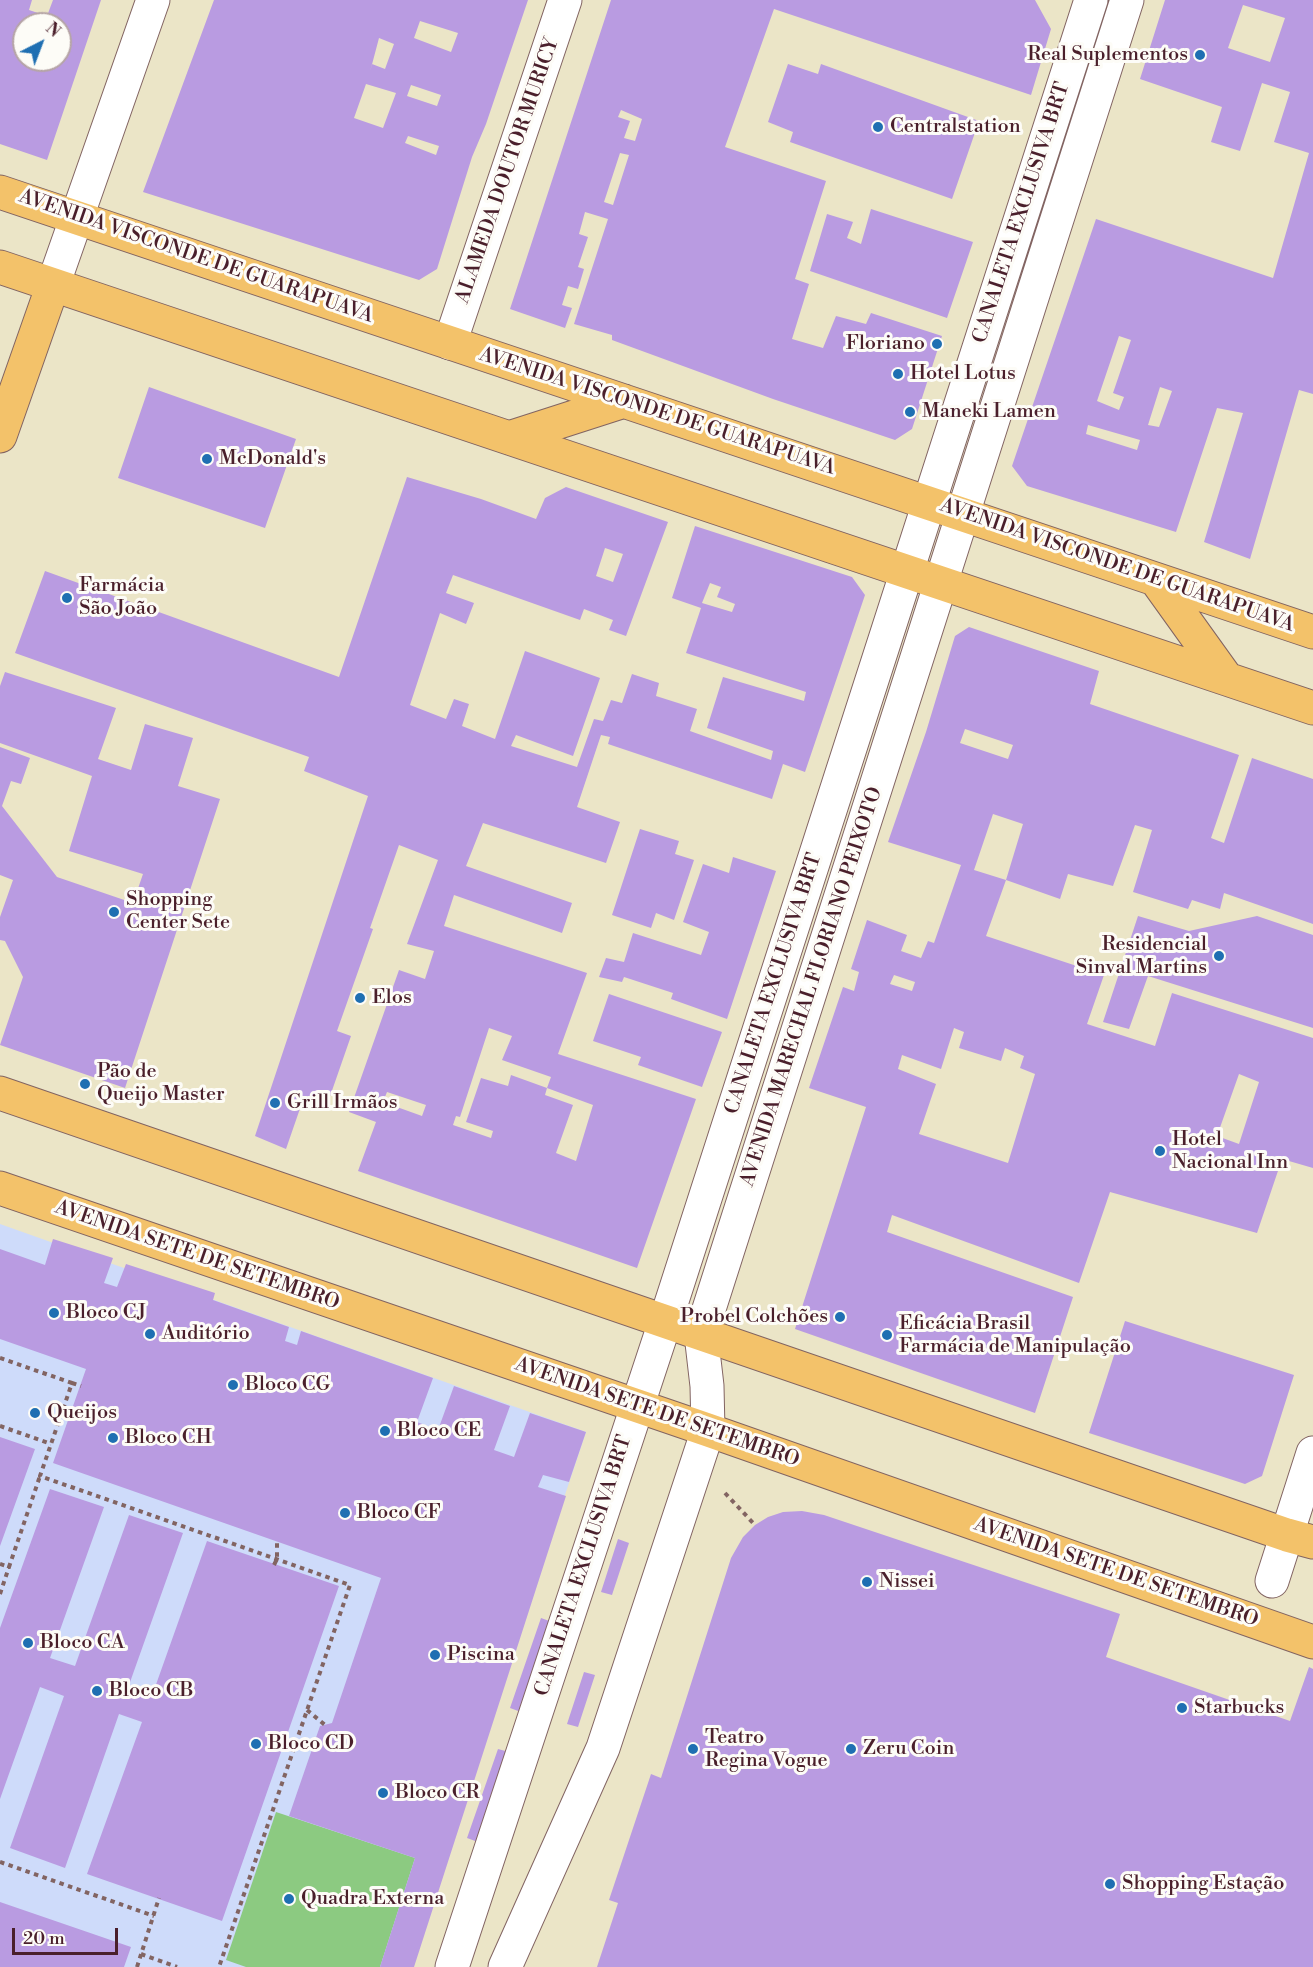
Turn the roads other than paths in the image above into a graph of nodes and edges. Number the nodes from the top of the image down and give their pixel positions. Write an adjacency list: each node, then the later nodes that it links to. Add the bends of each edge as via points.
1 (153, 0): 6 (street)
2 (565, 0): 9 (street, ALAMEDA DOUTOR MURICY)
3 (1091, 0): 13 (street, CANALETA EXCLUSIVA BRT)
4 (1127, 0): 14 (street, AVENIDA MARECHAL FLORIANO PEIXOTO)
5 (0, 192): 6 (main road, AVENIDA VISCONDE DE GUARAPUAVA)
6 (76, 218): 8 (street); 9 (main road, AVENIDA VISCONDE DE GUARAPUAVA)
7 (0, 267): 8 (main road)
8 (53, 285): 11 (main road); 12 (main road)
9 (450, 343): 10 (main road, AVENIDA VISCONDE DE GUARAPUAVA)
10 (624, 401): 12 (main road); 13 (main road, AVENIDA VISCONDE DE GUARAPUAVA)
11 (0, 436)
12 (509, 438): 15 (main road)
13 (929, 503): 14 (main road, AVENIDA VISCONDE DE GUARAPUAVA); 15 (street, CANALETA EXCLUSIVA BRT)
14 (963, 514): 16 (main road, AVENIDA VISCONDE DE GUARAPUAVA); 17 (street, AVENIDA MARECHAL FLORIANO PEIXOTO)
15 (907, 571): 17 (main road); 23 (street, CANALETA EXCLUSIVA BRT)
16 (1156, 580): 18 (main road, AVENIDA VISCONDE DE GUARAPUAVA); 19 (main road)
17 (941, 583): 19 (main road); 24 (street, AVENIDA MARECHAL FLORIANO PEIXOTO)
18 (1313, 632)
19 (1227, 679): 20 (main road)
20 (1313, 708)
21 (0, 1093): 23 (main road)
22 (0, 1188): 25 (main road, AVENIDA SETE DE SETEMBRO)
23 (664, 1322): 24 (main road); 25 (street, CANALETA EXCLUSIVA BRT)
24 (701, 1334): 26 (street, AVENIDA MARECHAL FLORIANO PEIXOTO); 28 (main road)
25 (636, 1406): 26 (main road, AVENIDA SETE DE SETEMBRO); 31 (street, CANALETA EXCLUSIVA BRT)
26 (708, 1430): 30 (main road, AVENIDA SETE DE SETEMBRO); 32 (street, AVENIDA MARECHAL FLORIANO PEIXOTO, via 603,1748)
27 (1313, 1453): 28 (street)
28 (1300, 1538): 29 (street)
29 (1272, 1581)
30 (1313, 1642)
31 (452, 1967)
32 (505, 1967)

